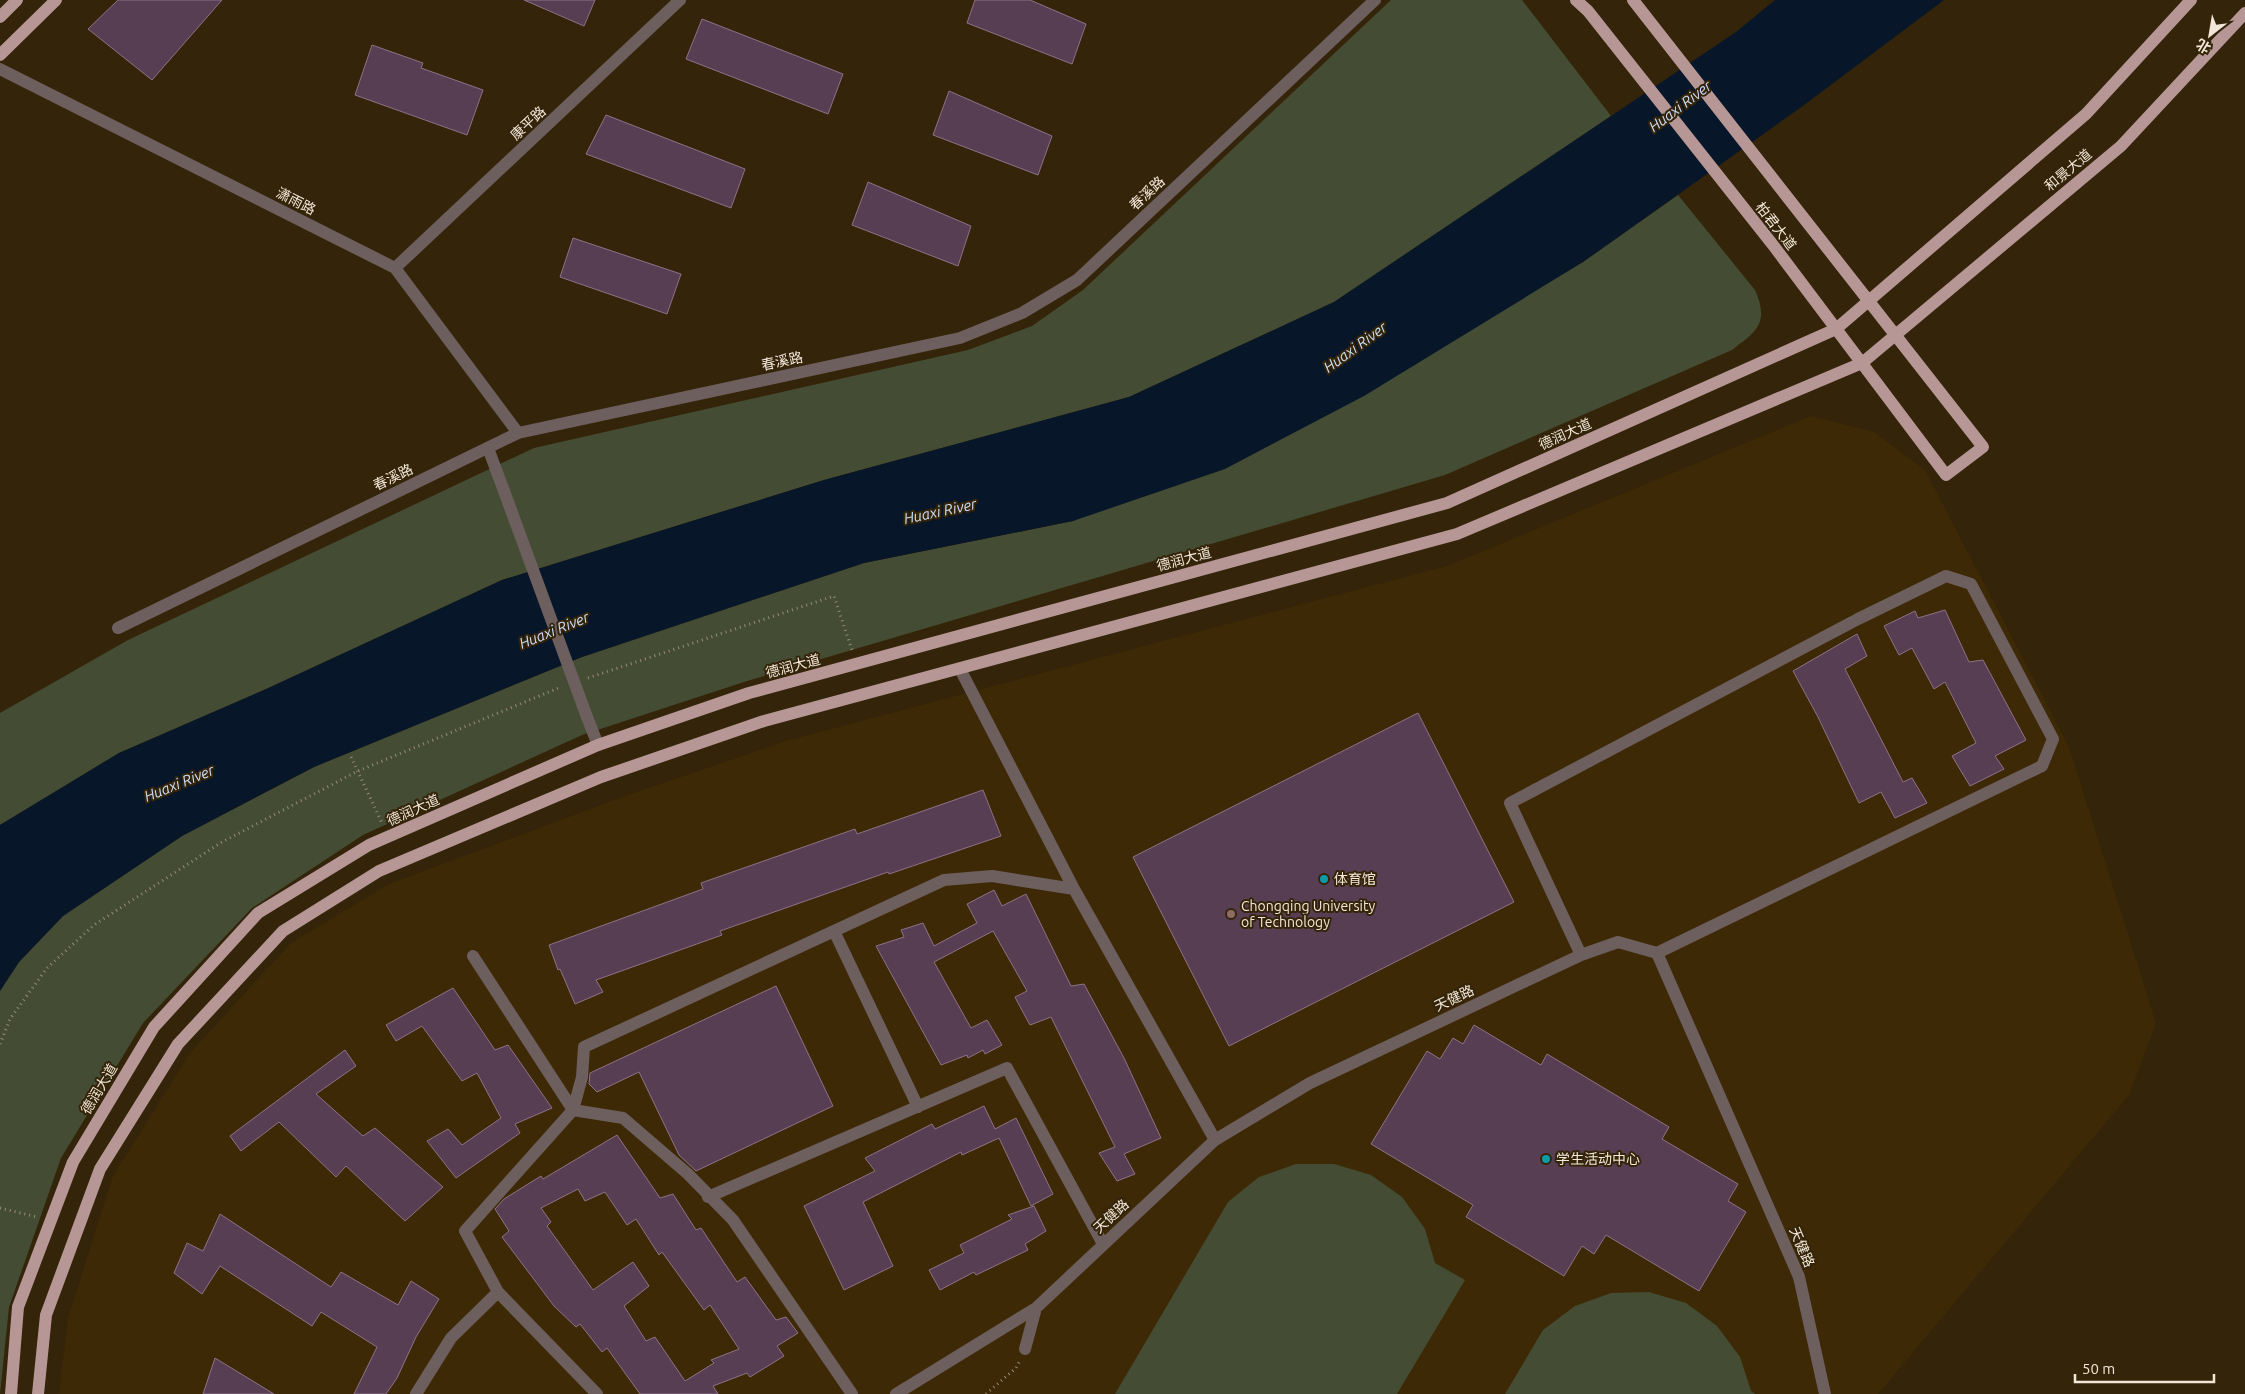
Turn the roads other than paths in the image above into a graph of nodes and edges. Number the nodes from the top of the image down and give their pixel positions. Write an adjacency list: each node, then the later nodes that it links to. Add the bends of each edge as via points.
1 (18, 0): 9 (main road)
2 (56, 0): 10 (main road)
3 (680, 0): 12 (street, 康平路)
4 (1375, 0): 17 (street, 春溪路, via 1077,280 1022,313 960,338)
5 (1576, 0): 14 (main road, 柏君大道, via 1773,245)
6 (1633, 0): 13 (main road, 柏君大道)
7 (2191, 0): 13 (main road, via 2086,114)
8 (2245, 13): 15 (main road, 和景大道, via 2121,146)
9 (0, 17)
10 (0, 55)
11 (0, 69): 12 (street, 潇雨路)
12 (395, 268): 17 (street, 潇雨路)
13 (1869, 301): 14 (main road, 德润大道); 15 (main road, 柏君大道)
14 (1836, 329): 16 (main road, 柏君大道); 21 (main road, 德润大道, via 1447,503 749,693)
15 (1896, 335): 16 (main road); 16 (main road, 柏君大道, via 1983,447 1946,475)
16 (1862, 363): 20 (main road, via 1457,534)
17 (518, 433): 18 (street, 春溪路)
18 (488, 448): 19 (street, 春溪路); 21 (street, bridge)
19 (118, 628)
20 (960, 669): 22 (street); 36 (main road, via 764,721 601,777 379,871 282,931 178,1044 100,1169 46,1314)
21 (598, 745): 35 (main road, 德润大道, via 369,845 258,913 154,1027 73,1162 18,1307)
22 (1074, 889): 23 (street, via 992,876 944,880); 29 (street)
23 (834, 931): 27 (street); 28 (street, via 584,1047 582,1077)
24 (1657, 953): 25 (street, 天健路, via 1618,942); 25 (street, via 2042,766 2054,739 1971,584 1946,576 1510,803); 41 (street, 天健路, via 1799,1277)
25 (1581, 955): 29 (street, 天健路, via 1310,1083)
26 (473, 956): 28 (street)
27 (918, 1107): 30 (street); 31 (street, via 1007,1068)
28 (574, 1110): 30 (street, via 623,1118 688,1174); 32 (street, via 465,1231)
29 (1215, 1140): 31 (street, 天健路)
30 (708, 1197): 39 (street, via 732,1220)
31 (1103, 1244): 33 (street, 天健路)
32 (498, 1292): 37 (street, via 451,1338); 38 (street)
33 (1036, 1308): 34 (street); 40 (street, 天健路)
34 (1025, 1349)
35 (11, 1394)
36 (38, 1394)
37 (416, 1394)
38 (597, 1394)
39 (852, 1394)
40 (896, 1394)
41 (1825, 1394)

